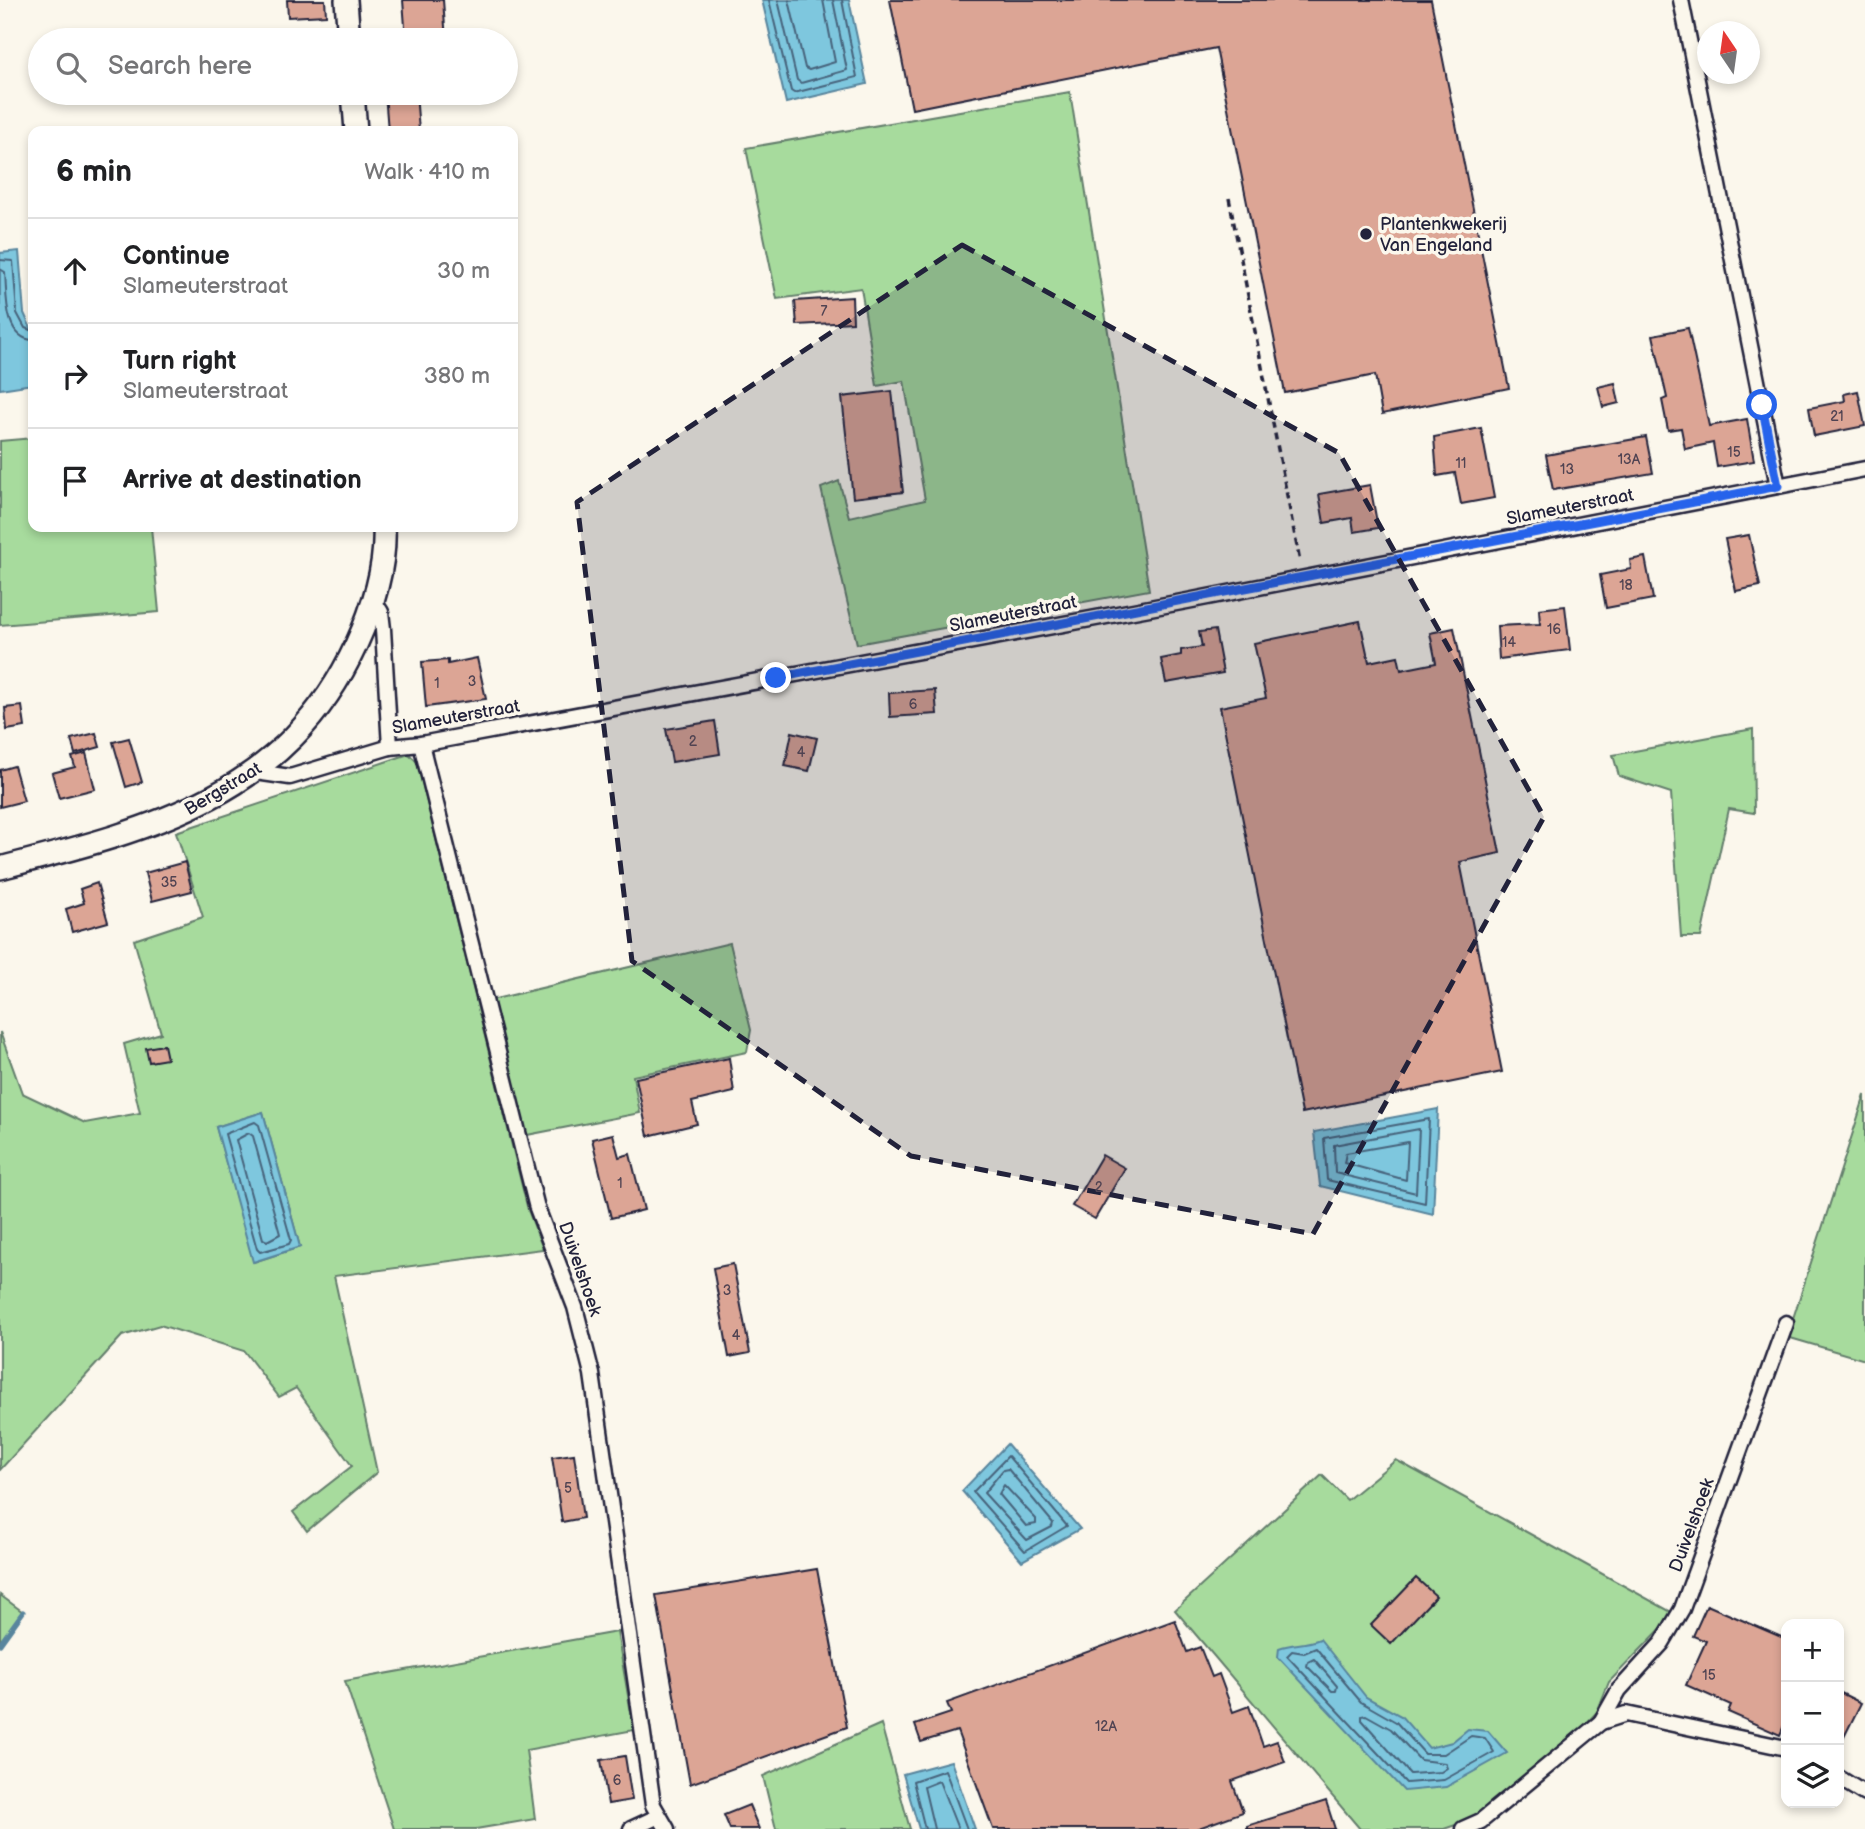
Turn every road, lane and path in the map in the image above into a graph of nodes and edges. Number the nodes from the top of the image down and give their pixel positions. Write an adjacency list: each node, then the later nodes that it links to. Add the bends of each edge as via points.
1 (346, 0): 3 (street)
2 (1681, 0): 8 (street)
3 (348, 28)
4 (354, 105): 5 (street)
5 (356, 126)
6 (1229, 198): 10 (path)
7 (1865, 469): 8 (street, Slameuterstraat)
8 (1778, 486): 10 (street, Slameuterstraat)
9 (383, 532): 11 (street, Bergstraat)
10 (1303, 578): 12 (street, Slameuterstraat)
11 (374, 601): 13 (street, via 383,629); 14 (street, Bergstraat, via 352,653 319,709)
12 (421, 744): 13 (street, Slameuterstraat); 21 (street, Duivelshoek, via 537,1208 575,1307 592,1374 653,1805)
13 (390, 747): 14 (street, Slameuterstraat, via 290,777)
14 (256, 772): 15 (street, Bergstraat, via 174,817)
15 (0, 868)
16 (1786, 1323): 17 (street, Duivelshoek, via 1682,1609 1662,1643 1619,1690)
17 (1601, 1722): 18 (street, Duivelshoek, via 1626,1714); 24 (street, Duivelshoek, via 1481,1822)
18 (1781, 1747)
19 (1844, 1781): 20 (street)
20 (1865, 1794)
21 (659, 1816): 22 (street); 23 (street, Duivelshoek)
22 (631, 1829)
23 (667, 1829)
24 (1463, 1829)

